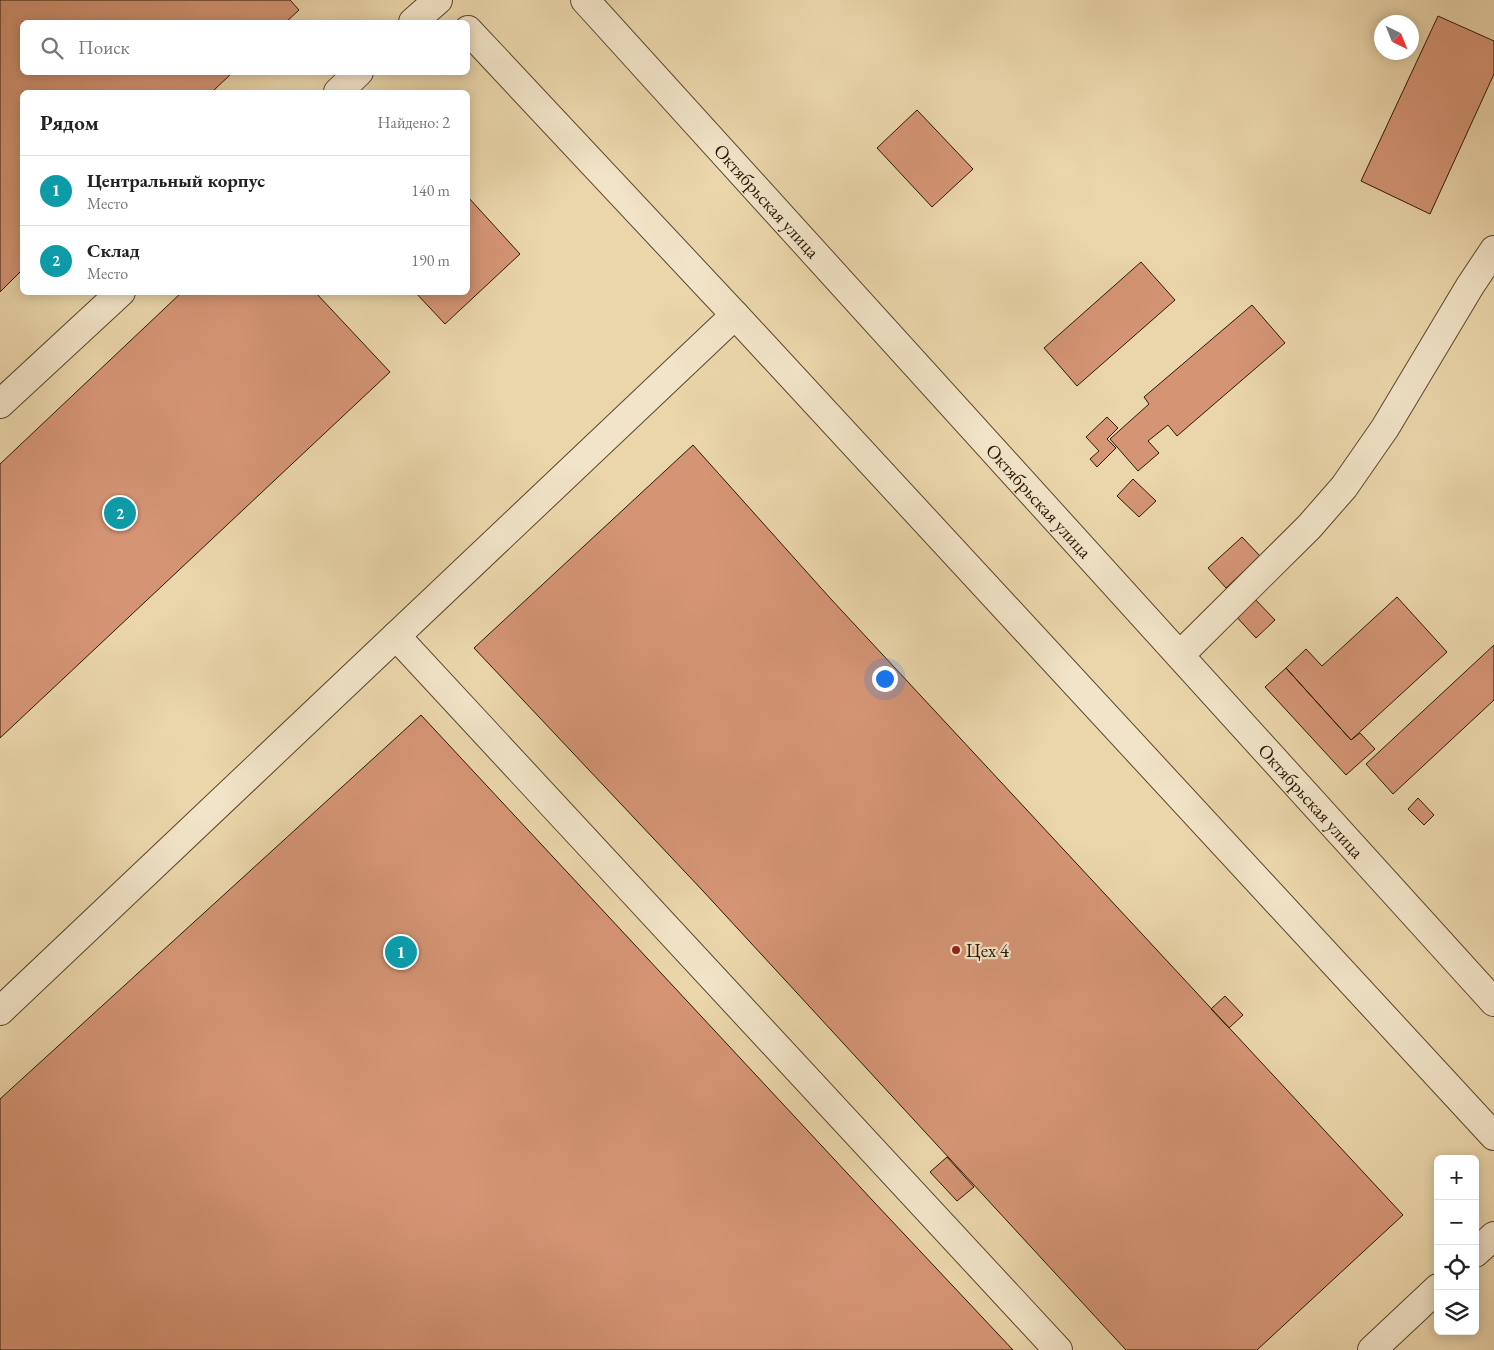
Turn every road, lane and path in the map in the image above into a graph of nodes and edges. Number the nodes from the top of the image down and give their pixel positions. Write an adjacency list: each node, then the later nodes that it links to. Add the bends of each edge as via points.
1 (439, 0): 3 (street); 4 (street)
2 (585, 0): 13 (street, Октябрьская улица)
3 (415, 20)
4 (459, 20)
5 (470, 32): 10 (street)
6 (356, 75): 7 (street)
7 (340, 90)
8 (1494, 250): 13 (street, via 1385,428 1344,487 1309,527)
9 (118, 295): 11 (street)
10 (735, 315): 12 (street); 16 (street)
11 (0, 404)
12 (396, 636): 15 (street); 20 (street)
13 (1180, 655): 14 (street, Октябрьская улица)
14 (1494, 1002)
15 (0, 1011)
16 (1494, 1136)
17 (1494, 1236): 18 (street)
18 (1479, 1249)
19 (1436, 1290): 21 (street)
20 (1058, 1350)
21 (1372, 1350)

